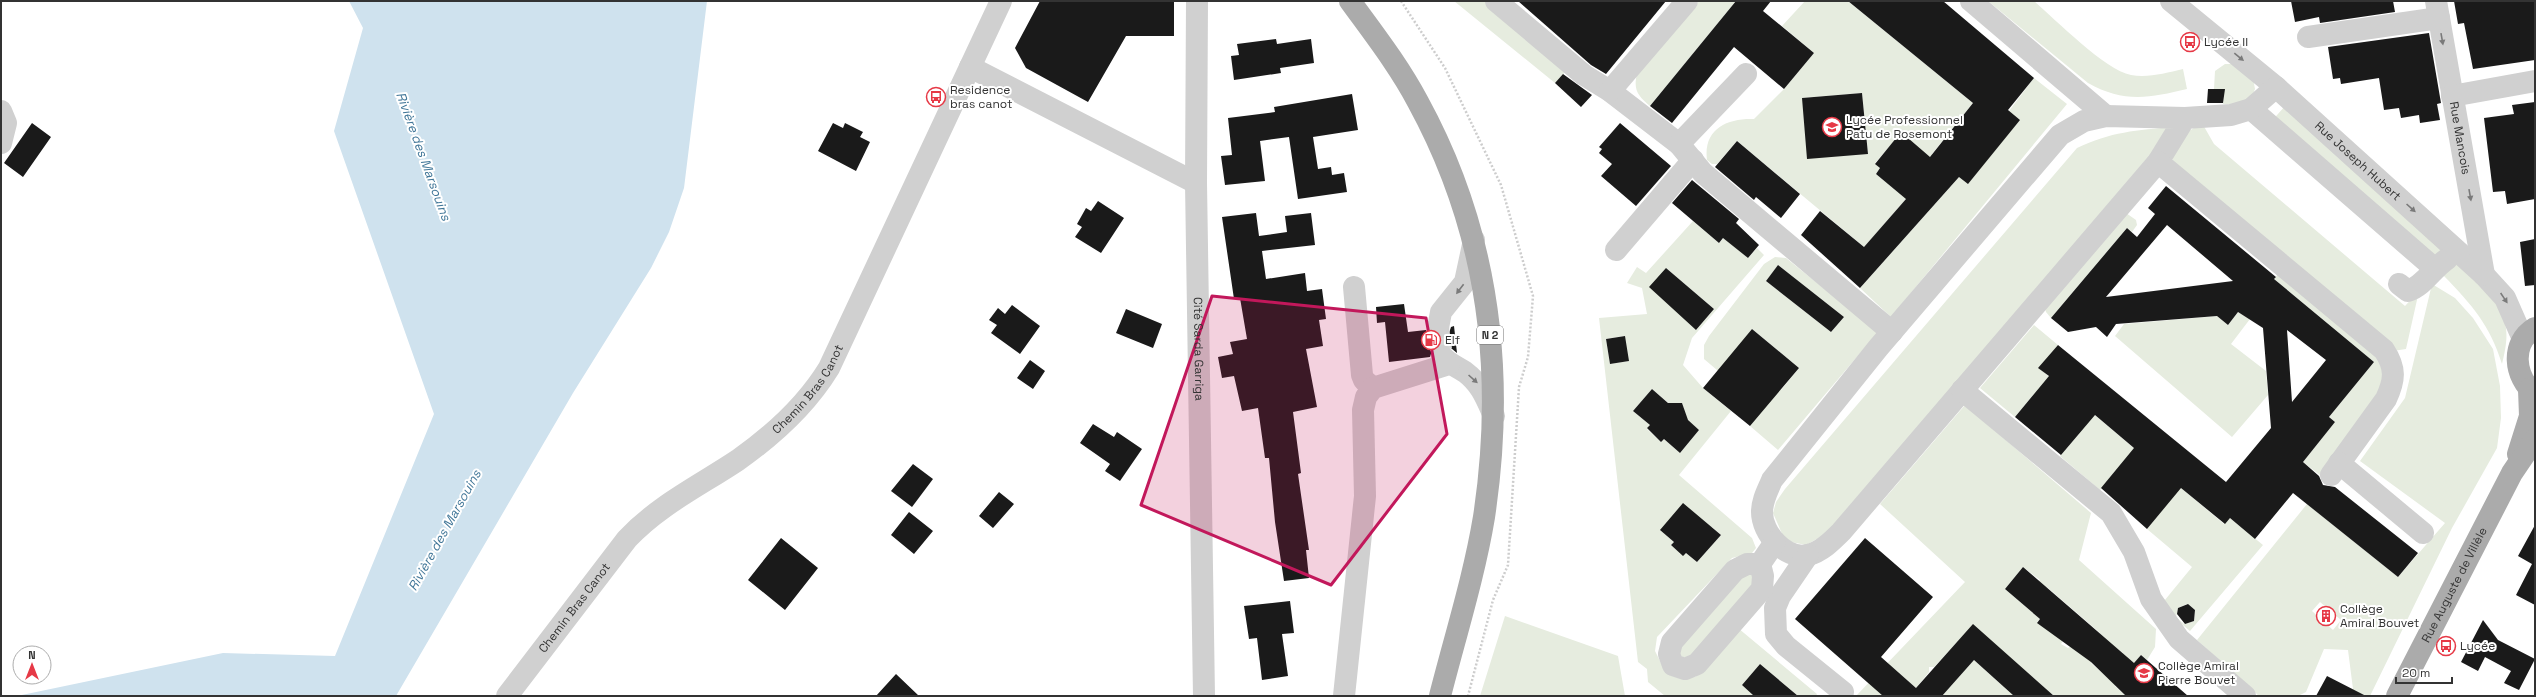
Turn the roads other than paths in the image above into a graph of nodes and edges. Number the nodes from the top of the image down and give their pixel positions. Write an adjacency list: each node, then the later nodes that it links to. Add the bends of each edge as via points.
1 (1001, 1): 10 (street, Chemin Bras Canot)
2 (1197, 1): 24 (street, Cité Sarda Garriga)
3 (1350, 1): 25 (main road, N 2, via 1389,54 1418,101 1439,143)
4 (1496, 1): 14 (street, via 1584,75)
5 (1687, 1): 14 (street)
6 (1972, 1): 18 (street)
7 (2171, 1): 13 (street, Rue Joseph Hubert, one-way to 13)
8 (2437, 9): 9 (street); 15 (street, Rue Mancois, one-way to 15)
9 (2308, 37)
10 (970, 67): 24 (street); 46 (street, Chemin Bras Canot, via 829,368 817,388 761,443 643,522 627,539)
11 (1746, 74): 21 (street)
12 (2535, 81): 15 (street)
13 (2276, 87): 16 (street); 27 (street, Rue Joseph Hubert, one-way to 27)
14 (1610, 91): 21 (street)
15 (2452, 96): 29 (street, Rue Mancois, one-way to 29)
16 (2251, 110): 19 (street, via 2231,115); 28 (street)
17 (1, 111): 20 (street, via 6,124)
18 (2106, 116): 19 (street); 33 (street, via 2084,121 2060,135)
19 (2185, 118): 23 (street)
20 (1, 143)
21 (1679, 144): 22 (street)
22 (1693, 160): 26 (street); 33 (street, via 1703,173)
23 (2158, 162): 36 (street); 41 (street, via 2384,350 2391,361 2394,373 2392,386 2386,399 2335,469)
24 (1196, 183): 47 (street, Cité Sarda Garriga)
25 (1474, 238): 32 (street, one-way to 32, via 1465,282 1441,312); 38 (main road, N 2, via 1489,317)
26 (1616, 250)
27 (2461, 253): 28 (street); 29 (street, Rue Joseph Hubert)
28 (2434, 268): 30 (street, via 2427,280 2416,288 2408,291)
29 (2484, 275): 34 (street, Rue Joseph Hubert, one-way to 34, via 2505,298)
30 (2399, 284)
31 (1354, 287): 35 (street, via 1362,375)
32 (1438, 328)
33 (1892, 332): 42 (street, via 1772,480 1762,512 1765,528)
34 (2529, 333): 37 (main road, via 2518,351 2517,365 2521,378)
35 (1373, 388): 38 (street, one-way to 38, via 1446,360 1475,380 1484,391); 48 (street, via 1366,397 1363,410 1365,496)
36 (1962, 390): 43 (street, via 1841,532 1825,546); 50 (street, via 2111,513 2134,552 2151,599 2179,639)
37 (2532, 392): 40 (main road, Rue Auguste de Villèle, via 2530,416)
38 (1494, 418): 49 (main road, N 2, via 1483,519)
39 (2535, 439): 40 (main road, Rue Auguste de Villèle)
40 (2512, 473): 51 (main road, Rue Auguste de Villèle)
41 (2423, 532)
42 (1775, 542): 43 (street, via 1789,553); 44 (street)
43 (1808, 555): 45 (street, via 1778,602 1774,622 1776,634 1786,646)
44 (1760, 564): 44 (street, via 1763,576 1762,589 1697,664 1685,670 1673,665 1669,654 1672,642 1735,570 1748,564)
45 (1843, 692)
46 (507, 696)
47 (1204, 696)
48 (1344, 696)
49 (1440, 696)
50 (2245, 696)
51 (2397, 696)

